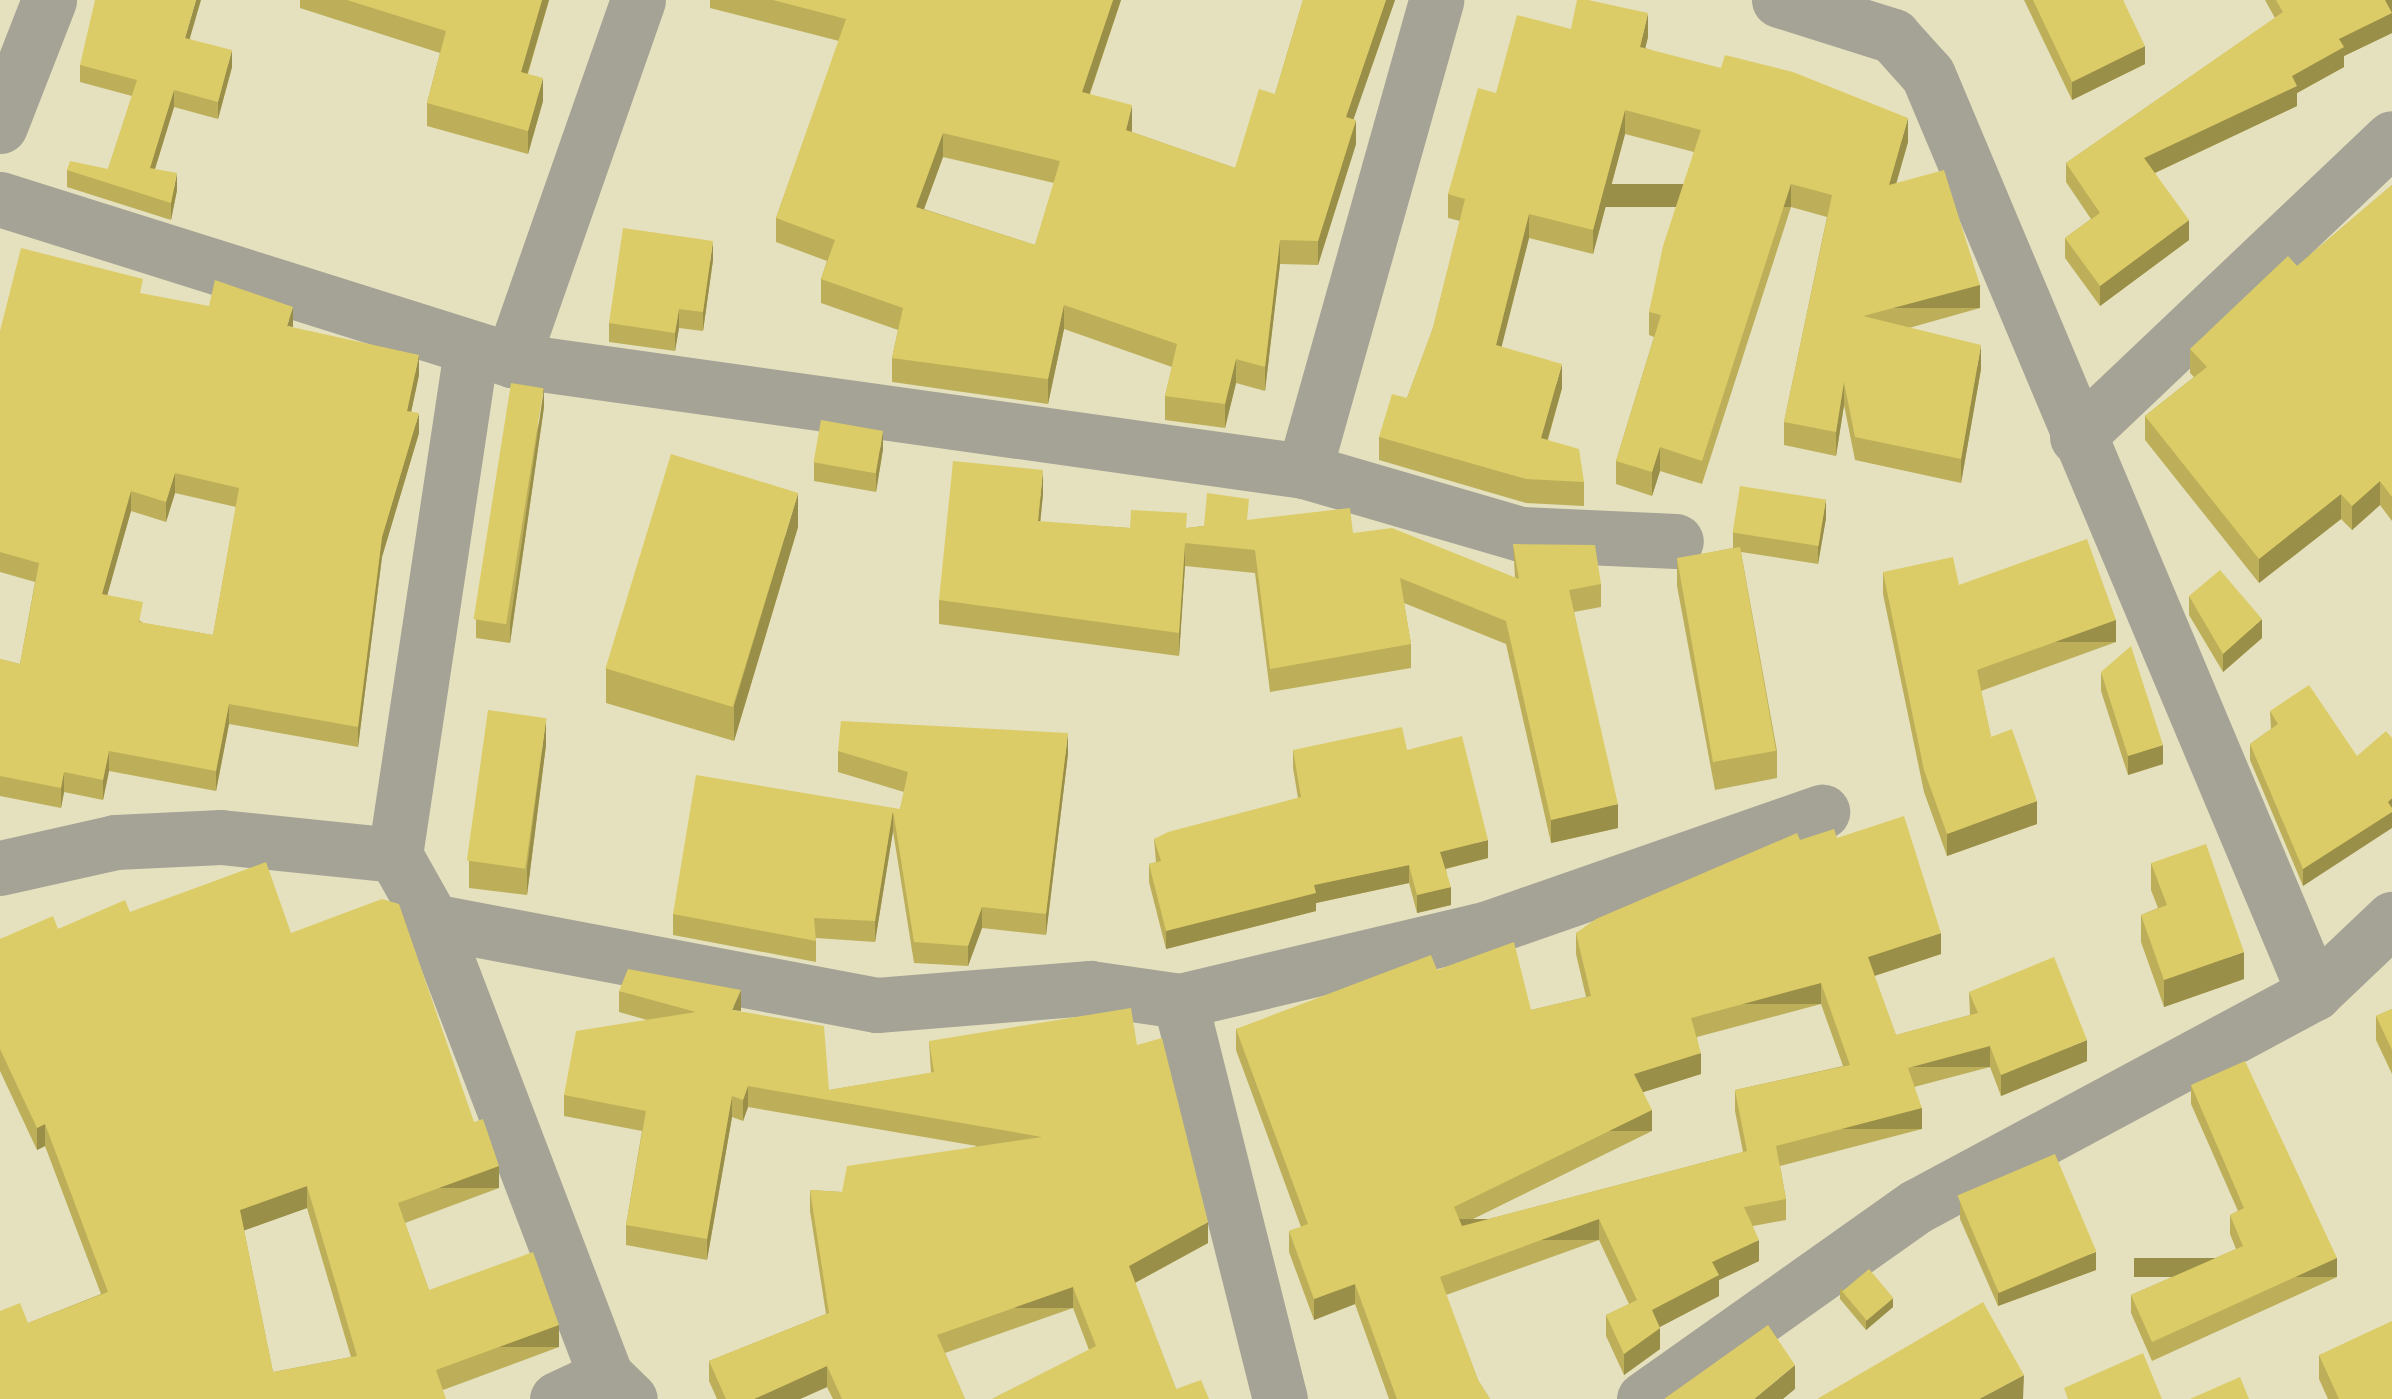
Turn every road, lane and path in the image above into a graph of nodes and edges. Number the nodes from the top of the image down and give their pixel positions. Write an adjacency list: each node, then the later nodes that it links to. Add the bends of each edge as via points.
1 (50, 0): 5 (street)
2 (638, 0): 8 (street)
3 (1436, 0): 10 (street)
4 (1779, 0): 9 (street, via 1894,36 1928,75)
5 (0, 126)
6 (2392, 138): 9 (street)
7 (0, 199): 8 (street)
8 (492, 355): 10 (street); 13 (street)
9 (2078, 437): 17 (street)
10 (1304, 472): 11 (street, via 1522,534)
11 (1676, 541)
12 (1822, 812): 18 (street, via 1488,928)
13 (395, 855): 14 (street, via 221,837 115,842); 16 (street)
14 (0, 868)
15 (2392, 919): 17 (street)
16 (432, 921): 18 (street, via 877,1005 1090,988); 19 (street)
17 (2314, 994): 22 (street, via 1917,1206)
18 (1180, 1002): 21 (street)
19 (618, 1388): 20 (street)
20 (557, 1399)
21 (1280, 1399)
22 (1644, 1399)

